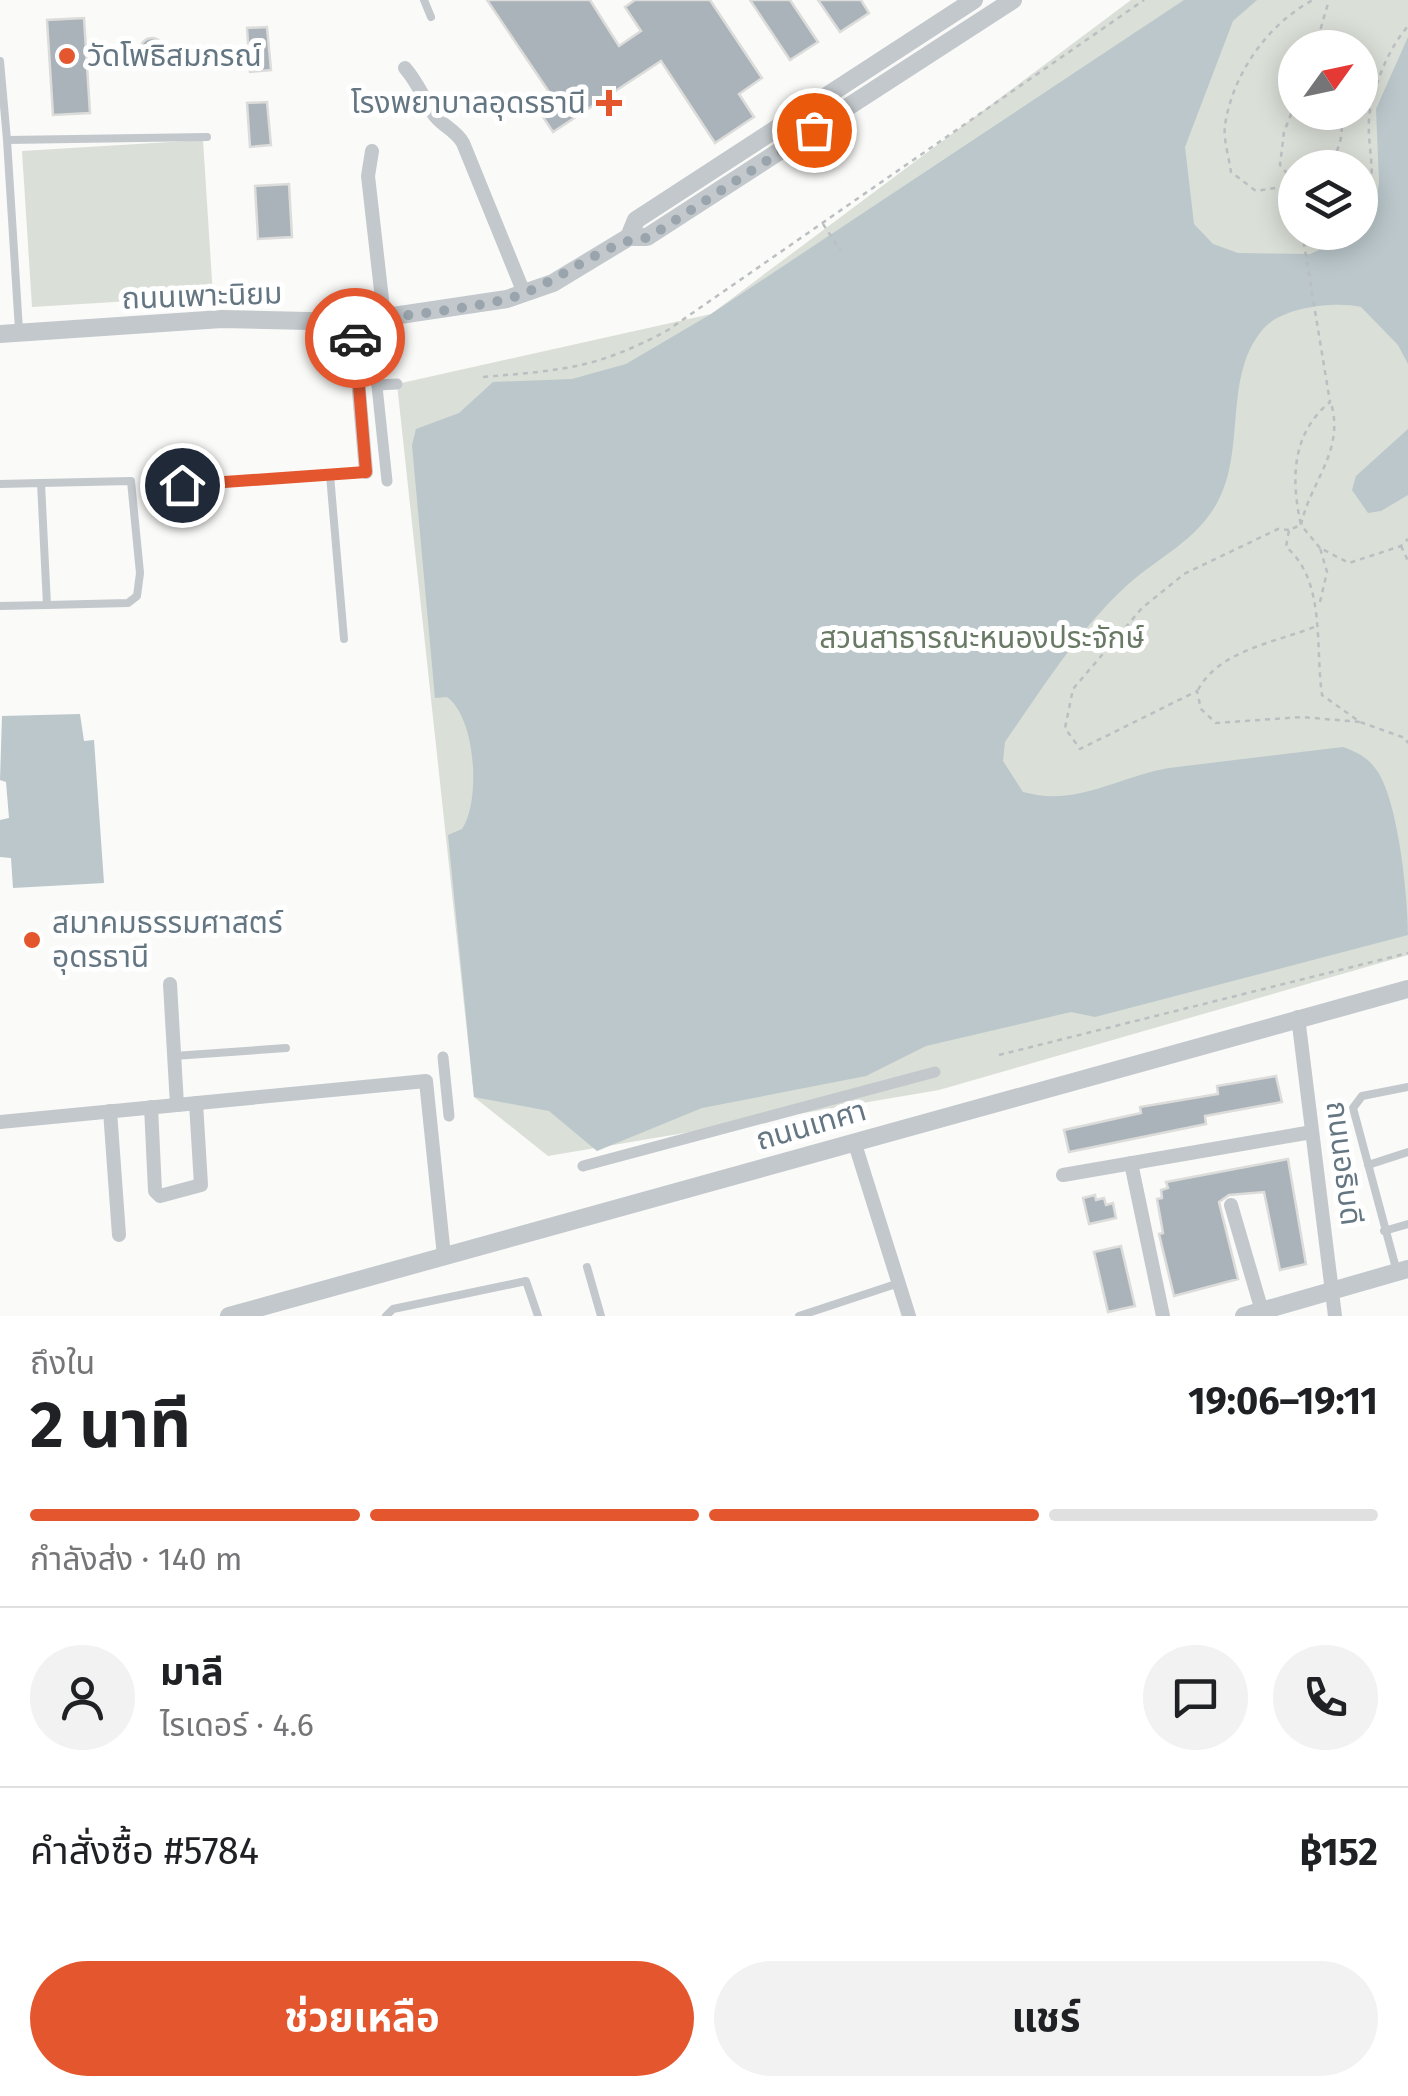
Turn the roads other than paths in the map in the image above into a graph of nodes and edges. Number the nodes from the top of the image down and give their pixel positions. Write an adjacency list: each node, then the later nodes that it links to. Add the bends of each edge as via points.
1 (424, 0): 4 (lane)
2 (974, 0): 10 (street, ถนนเพาะนิยม, via 636,220)
3 (1014, 0): 10 (street, ถนนเพาะนิยม, via 648,238)
4 (431, 18)
5 (0, 61): 8 (lane)
6 (405, 68): 11 (street, via 434,115 463,143)
7 (207, 137): 8 (lane)
8 (7, 140): 14 (lane)
9 (372, 151): 12 (street, via 368,176)
10 (630, 237): 11 (street, ถนนเพาะนิยม)
11 (524, 294): 12 (street, ถนนเพาะนิยม)
12 (384, 318): 13 (street, ถนนเพาะนิยม)
13 (353, 322): 14 (street, ถนนเพาะนิยม, via 222,319); 16 (street)
14 (9, 333)
15 (397, 384): 18 (street, via 377,381)
16 (366, 472): 17 (lane)
17 (330, 475): 21 (lane); 24 (lane)
18 (387, 481)
19 (41, 483): 20 (lane); 22 (lane); 22 (lane, via 131,481 140,573 137,596 128,604)
20 (0, 484)
21 (182, 485)
22 (47, 604): 23 (lane)
23 (0, 606)
24 (344, 639)
25 (170, 984): 29 (street)
26 (1408, 990): 27 (street, ถนนเทศา)
27 (1298, 1017): 39 (street, ถนนอธิบดี); 40 (street, ถนนเทศา)
28 (286, 1048): 29 (lane)
29 (174, 1056): 34 (street)
30 (444, 1056): 37 (street)
31 (934, 1072): 44 (street)
32 (1408, 1087): 43 (lane, via 1356,1101)
33 (196, 1103): 34 (street); 35 (street, via 201,1185 160,1196); 50 (street, via 426,1081)
34 (177, 1105): 35 (street)
35 (151, 1107): 36 (street)
36 (110, 1111): 38 (street); 49 (street)
37 (449, 1116)
38 (0, 1122)
39 (1312, 1132): 42 (street); 54 (street, ถนนอธิบดี)
40 (854, 1142): 50 (street, ถนนเทศา); 53 (street)
41 (1408, 1152): 43 (lane)
42 (1131, 1163): 45 (street); 62 (street)
43 (1368, 1164): 48 (lane)
44 (583, 1166)
45 (1063, 1175)
46 (1231, 1205): 55 (street)
47 (1408, 1224): 48 (lane)
48 (1384, 1231): 52 (lane)
49 (120, 1235)
50 (444, 1256): 56 (street, ถนนเทศา)
51 (587, 1267): 59 (lane)
52 (1402, 1270): 54 (street)
53 (899, 1282): 60 (lane); 61 (street)
54 (1332, 1291): 55 (street); 63 (street, ถนนอธิบดี)
55 (1253, 1314)
56 (229, 1316)
57 (386, 1316): 58 (lane, via 393,1309 526,1281)
58 (538, 1316)
59 (601, 1316)
60 (799, 1316)
61 (910, 1316)
62 (1164, 1316)
63 (1335, 1316)

